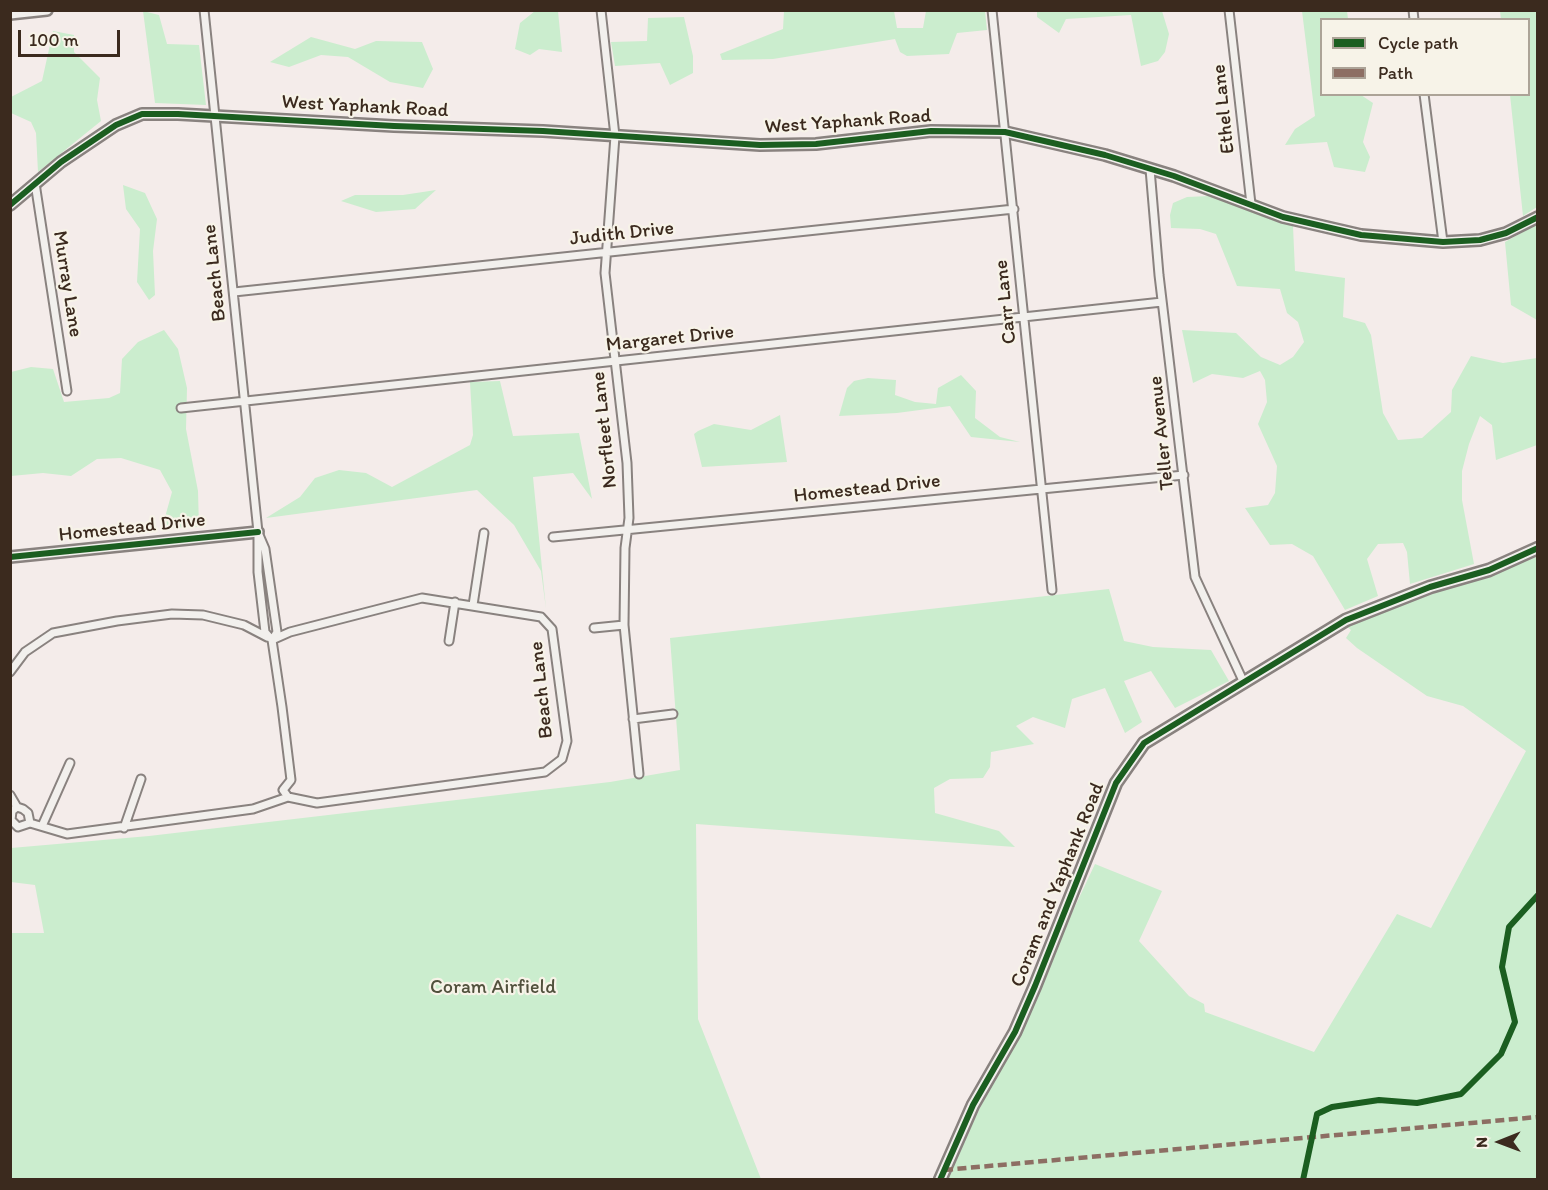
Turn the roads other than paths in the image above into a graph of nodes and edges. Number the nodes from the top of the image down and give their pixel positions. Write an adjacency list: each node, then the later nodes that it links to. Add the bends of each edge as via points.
1 (47, 10): 6 (street)
2 (204, 10): 8 (street, Beach Lane)
3 (602, 10): 10 (street, Norfleet Lane)
4 (992, 10): 9 (street, Carr Lane)
5 (1229, 10): 13 (street, Ethel Lane)
6 (10, 14)
7 (1424, 96): 17 (street)
8 (216, 117): 10 (street, West Yaphank Road); 12 (street, West Yaphank Road, via 142,114 116,125); 19 (street, Beach Lane)
9 (1005, 132): 10 (street, West Yaphank Road, via 931,131 760,145); 11 (street, West Yaphank Road); 15 (street, Carr Lane)
10 (615, 136): 18 (street, Norfleet Lane)
11 (1150, 169): 13 (street, West Yaphank Road); 20 (street, Teller Avenue)
12 (35, 183): 14 (street); 23 (street, Murray Lane)
13 (1251, 204): 17 (street, West Yaphank Road, via 1309,225 1361,236)
14 (10, 205)
15 (1014, 209): 18 (street, Judith Drive); 21 (street, Carr Lane)
16 (1538, 217): 17 (street, West Yaphank Road, via 1506,233 1480,240)
17 (1443, 242)
18 (607, 252): 19 (street, Judith Drive); 22 (street, Norfleet Lane, via 605,273)
19 (234, 292): 24 (street, Beach Lane)
20 (1162, 302): 21 (street, Margaret Drive); 26 (street, Teller Avenue)
21 (1024, 319): 22 (street, Margaret Drive); 27 (street, Carr Lane)
22 (615, 361): 24 (street, Margaret Drive); 28 (street, Norfleet Lane, via 627,463)
23 (67, 391)
24 (244, 400): 25 (street, Margaret Drive); 29 (street, Beach Lane)
25 (181, 408)
26 (1184, 474): 27 (street, Homestead Drive); 42 (street, Teller Avenue, via 1195,577)
27 (1042, 489): 28 (street, Homestead Drive); 34 (street, Carr Lane)
28 (628, 531): 31 (street, Homestead Drive); 37 (street, Norfleet Lane)
29 (258, 532): 33 (street, Homestead Drive); 39 (street, Beach Lane, via 265,632)
30 (484, 533): 36 (street)
31 (553, 537)
32 (1538, 548): 42 (main road, Coram and Yaphank Road, via 1489,570 1430,587 1346,620)
33 (10, 557)
34 (1052, 590)
35 (455, 602): 36 (street, Beach Lane); 39 (street, Beach Lane, via 422,598); 40 (street)
36 (473, 605): 49 (street, Beach Lane, via 541,617 552,629 567,741 562,759 545,772 409,791 318,803)
37 (624, 625): 38 (street); 44 (street, Norfleet Lane)
38 (594, 628)
39 (272, 640): 41 (street, via 231,621 172,614 53,633 25,652); 49 (street, Beach Lane, via 291,780 283,790)
40 (449, 641)
41 (10, 672)
42 (1244, 683): 54 (main road, Coram and Yaphank Road, via 1144,744 1120,775 1019,1023 973,1105)
43 (673, 714): 44 (street)
44 (633, 719): 46 (street, Norfleet Lane)
45 (70, 764): 52 (street)
46 (639, 774)
47 (141, 779): 53 (street)
48 (10, 795): 50 (street)
49 (288, 797): 53 (street, via 254,809)
50 (17, 807): 51 (street, via 28,813); 51 (street, via 11,815 13,824 18,827)
51 (30, 823): 52 (street)
52 (42, 826): 53 (street, via 67,834)
53 (124, 828)
54 (939, 1179)

